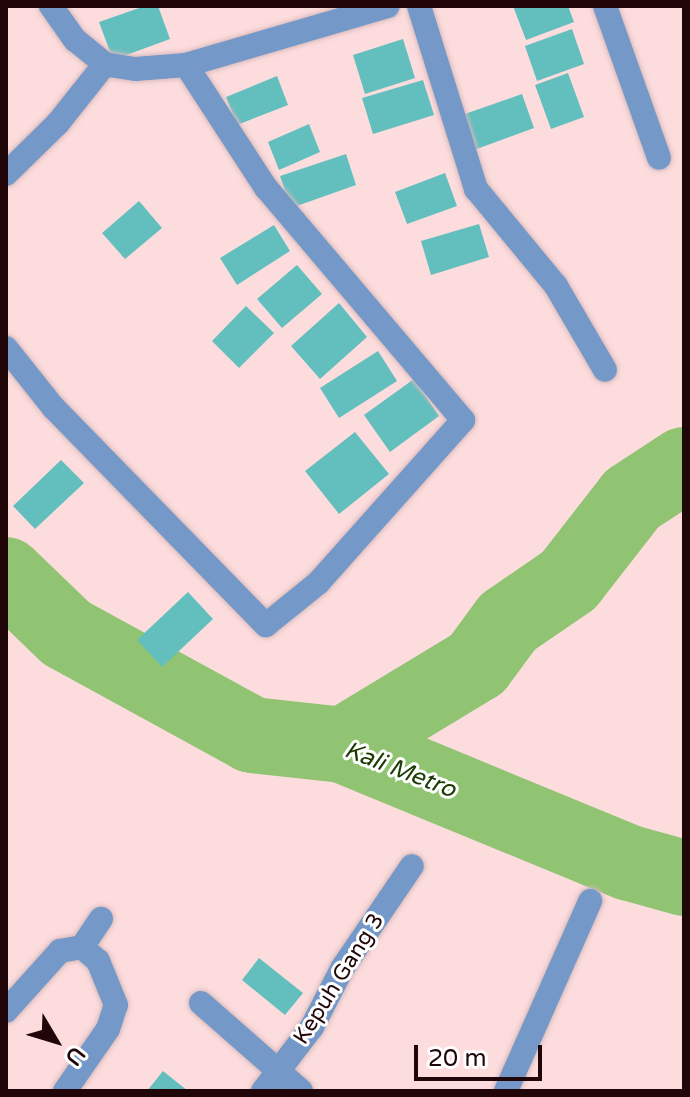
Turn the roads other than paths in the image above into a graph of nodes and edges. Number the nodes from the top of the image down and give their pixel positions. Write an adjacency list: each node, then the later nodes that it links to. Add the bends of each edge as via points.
1 (51, 6): 5 (street, via 75,40)
2 (388, 6): 6 (street)
3 (419, 6): 10 (street, via 476,189 556,286)
4 (605, 6): 7 (street)
5 (105, 64): 6 (street, via 135,69); 8 (street, via 58,123)
6 (186, 65): 9 (street, via 266,188 463,420 318,583 266,625 53,407)
7 (659, 158)
8 (6, 174)
9 (6, 348)
10 (605, 370)
11 (412, 866): 17 (street, Kepuh Gang 3)
12 (590, 901): 20 (street)
13 (101, 919): 14 (street)
14 (90, 954): 16 (street, via 60,951); 18 (street, via 116,1005 108,1029)
15 (201, 1003): 17 (street)
16 (6, 1011)
17 (271, 1082): 19 (street)
18 (65, 1091)
19 (301, 1091)
20 (506, 1091)

